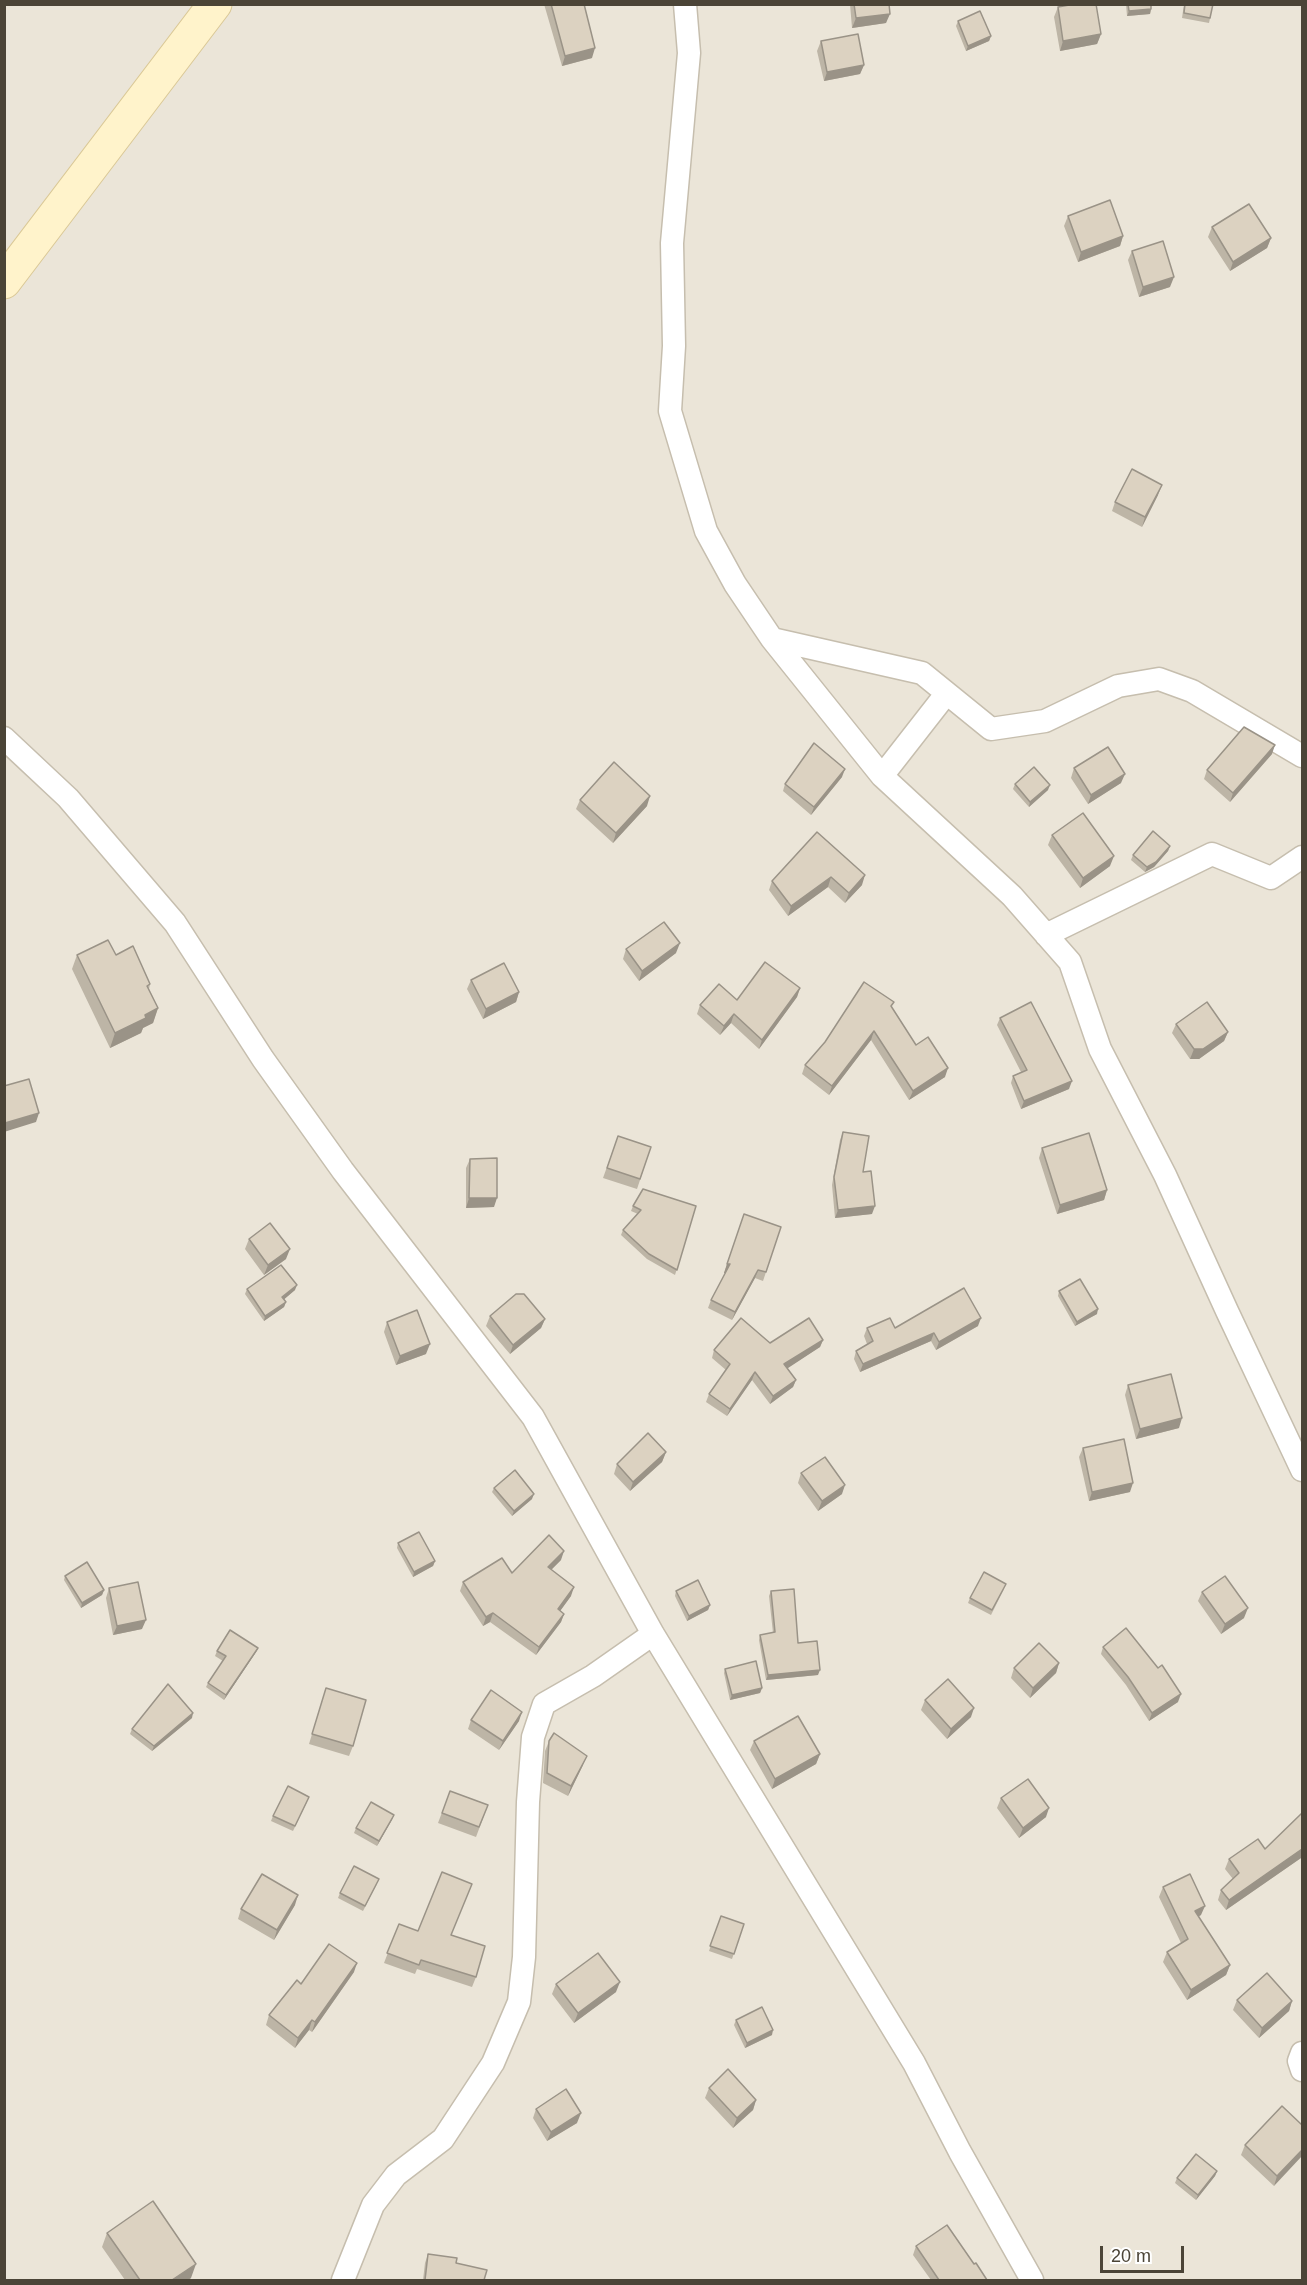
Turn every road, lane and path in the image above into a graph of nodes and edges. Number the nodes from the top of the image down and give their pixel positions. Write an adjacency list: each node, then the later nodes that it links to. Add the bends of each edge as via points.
1 (215, 4): 3 (street)
2 (685, 4): 4 (street, via 689,53 672,243 674,346 670,411 706,531)
3 (4, 282)
4 (772, 639): 5 (street, via 922,673); 8 (street)
5 (945, 694): 7 (street, via 991,729 1044,721 1118,686 1159,679 1192,691); 8 (street)
6 (4, 738): 12 (street, via 68,798 175,923 263,1059 336,1161 533,1417)
7 (1302, 756)
8 (882, 776): 10 (street, via 1012,896)
9 (1302, 857): 10 (street, via 1271,878 1212,854)
10 (1046, 935): 11 (street, via 1070,962 1101,1049 1165,1175)
11 (1302, 1470)
12 (653, 1634): 15 (street, via 544,1704 533,1737 519,2002 493,2063 443,2139 396,2175 373,2205); 16 (street, via 914,2063)
13 (1302, 2053): 14 (street)
14 (1302, 2070)
15 (343, 2280)
16 (1032, 2280)

